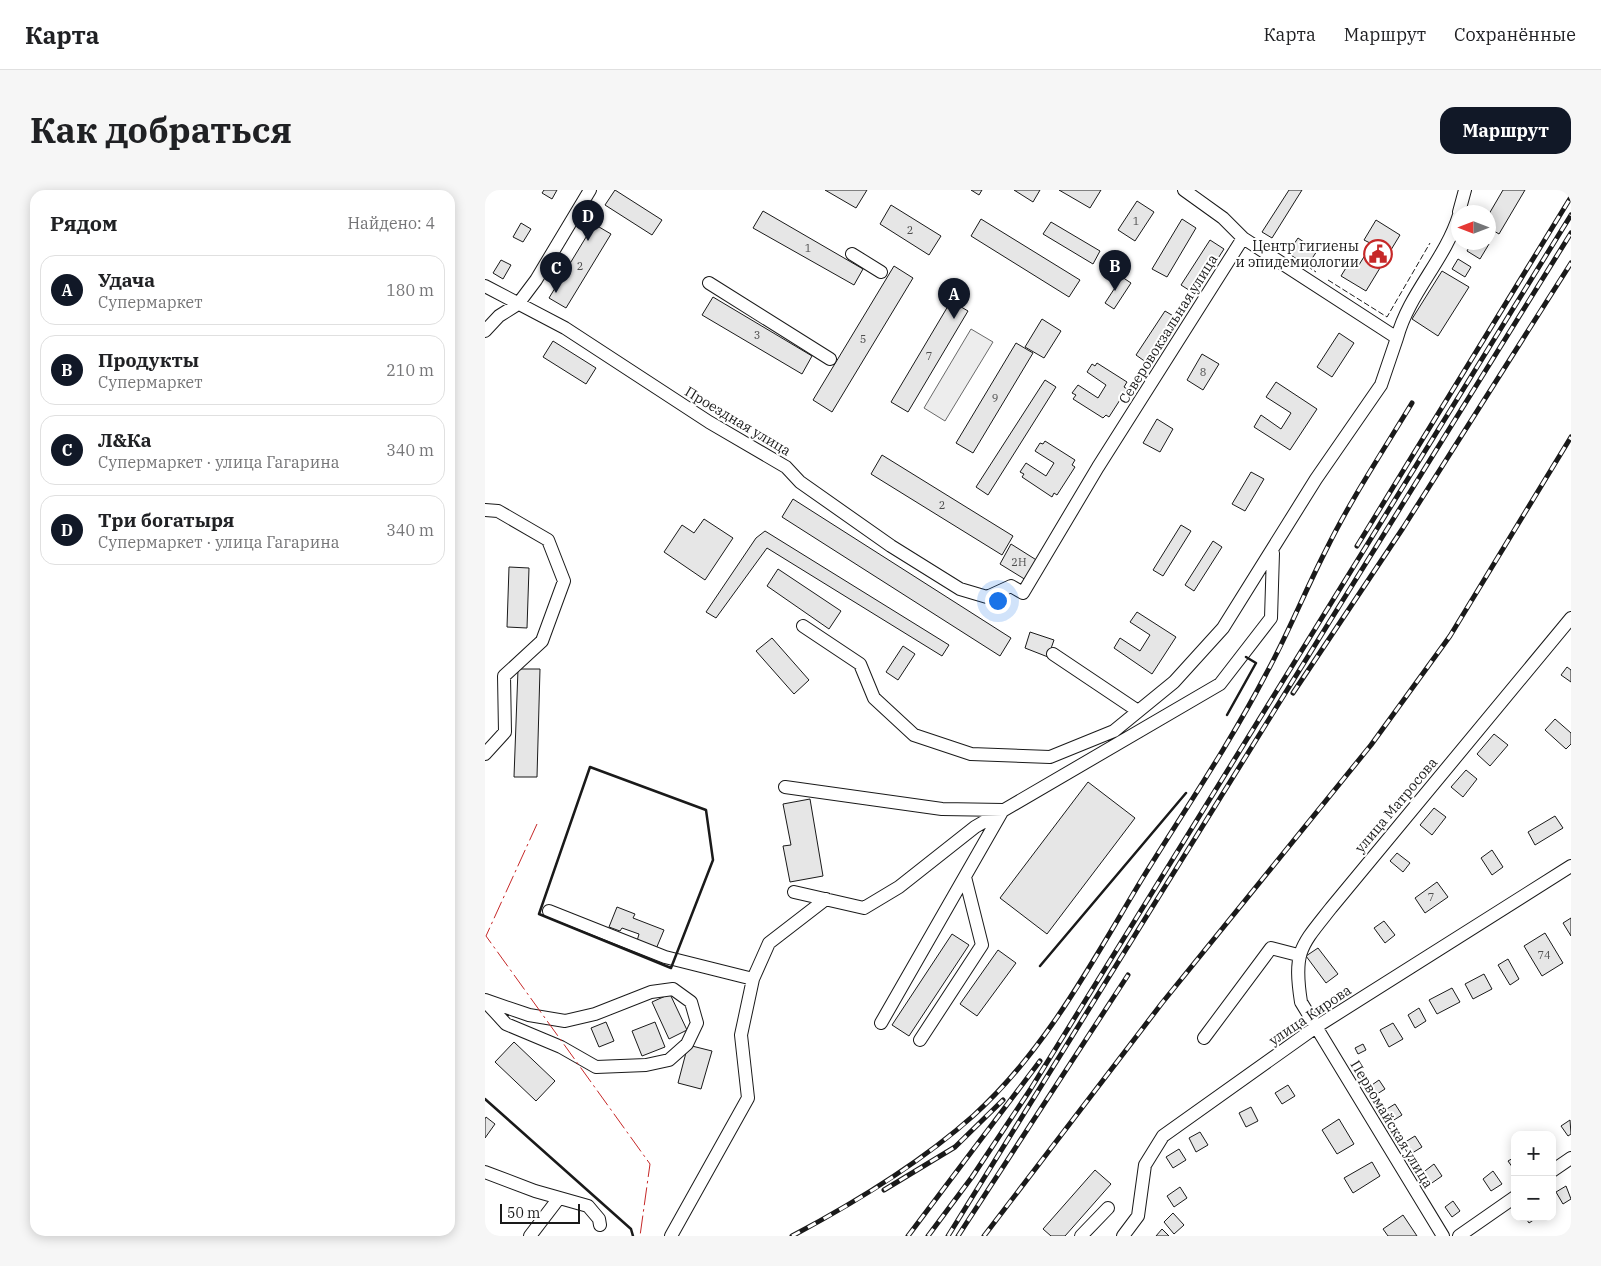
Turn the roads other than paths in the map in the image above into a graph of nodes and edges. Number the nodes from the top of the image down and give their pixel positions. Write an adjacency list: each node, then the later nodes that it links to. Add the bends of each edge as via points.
1 (590, 190): 11 (street)
2 (1184, 190): 6 (street, via 1223,218)
3 (1465, 190): 4 (street)
4 (1461, 205)
5 (1451, 237): 13 (street, via 1403,317)
6 (1243, 238): 13 (street); 17 (street, Северовокзальная улица)
7 (852, 254): 8 (street)
8 (881, 272)
9 (709, 283): 14 (street)
10 (485, 286): 11 (street, Проездная улица)
11 (518, 304): 12 (street, via 499,316); 17 (street, Проездная улица, via 565,328 709,422 786,467 800,482 891,546 960,588 987,597 1011,586)
12 (485, 331)
13 (1397, 338): 16 (street, via 1381,385)
14 (830, 359)
15 (485, 510): 22 (street, via 498,511 548,540 565,581 542,641 504,676 505,732)
16 (1273, 550): 21 (street, via 1223,628 1174,682); 24 (street, via 1271,618 1220,684)
17 (1023, 592)
18 (1571, 618): 30 (street, улица Матросова, via 1331,908)
19 (803, 626): 21 (street, via 859,664 875,698 914,735 971,754 1050,757 1114,731)
20 (1053, 654): 21 (street)
21 (1138, 711)
22 (485, 754)
23 (785, 787): 24 (street, via 942,809)
24 (1003, 810): 26 (street); 28 (street, via 975,827 899,887 864,908)
25 (1571, 866): 34 (street, улица Кирова)
26 (965, 877): 33 (street); 36 (street, via 982,946)
27 (795, 892): 28 (street)
28 (826, 899): 31 (street, via 769,943)
29 (549, 911): 31 (street, via 665,958)
30 (1298, 955): 34 (street, улица Матросова, via 1297,979 1301,1002); 35 (street, via 1271,948)
31 (753, 979): 45 (street, via 741,1034 748,1098)
32 (485, 1001): 32 (street, via 506,1024 561,1047 597,1067 646,1065 669,1060 687,1044 697,1023 691,1002 673,989 651,992 595,1014 565,1021 529,1015)
33 (881, 1023)
34 (1315, 1027): 47 (street, улица Кирова, via 1163,1136 1145,1165 1138,1216); 48 (street, Первомайская улица)
35 (1204, 1038)
36 (920, 1040)
37 (1571, 1158): 38 (street)
38 (1556, 1168)
39 (485, 1172): 40 (street)
40 (559, 1198): 43 (street, via 588,1206); 44 (street)
41 (1511, 1200): 49 (street)
42 (1108, 1208): 46 (street)
43 (600, 1225)
44 (530, 1236)
45 (671, 1236)
46 (1081, 1236)
47 (1123, 1236)
48 (1443, 1236)
49 (1459, 1236)

